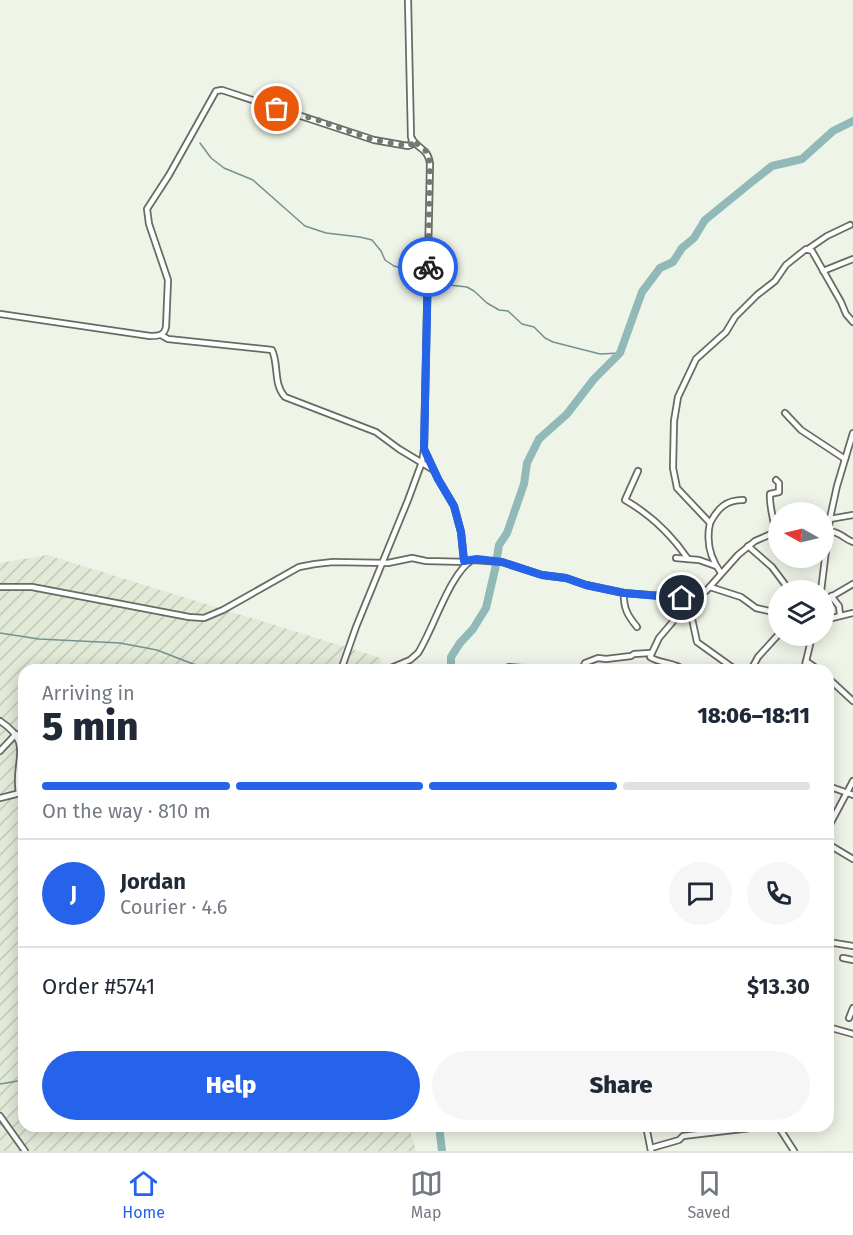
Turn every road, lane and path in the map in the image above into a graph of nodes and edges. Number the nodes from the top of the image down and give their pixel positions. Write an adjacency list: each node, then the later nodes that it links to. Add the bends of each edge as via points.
1 (408, 0): 2 (street)
2 (412, 140): 9 (street, via 408,146 374,140 222,90 214,93 147,209 148,224 169,286 166,327); 12 (street, via 427,152 430,164)
3 (850, 225): 4 (street)
4 (808, 249): 6 (street); 23 (street, via 786,265 775,281 735,317 726,332 696,358 678,397 673,468 677,488)
5 (853, 259): 6 (street)
6 (823, 271): 8 (street)
7 (0, 314): 9 (street)
8 (853, 322)
9 (161, 335): 14 (street, via 168,339 272,350 279,390 285,397 376,432)
10 (785, 413): 13 (street, via 801,430)
11 (853, 433): 13 (street)
12 (424, 449): 14 (street); 15 (street)
13 (845, 459): 20 (street)
14 (422, 462): 15 (street); 30 (street)
15 (432, 469): 31 (street, via 454,506)
16 (638, 471): 29 (street, via 625,500 660,525)
17 (776, 480): 19 (street, via 779,492 770,494)
18 (743, 501): 23 (street, via 734,500 717,509)
19 (771, 502)
20 (834, 502)
21 (853, 515): 22 (street)
22 (834, 517)
23 (710, 523): 32 (street, via 707,543)
24 (834, 532): 26 (street)
25 (768, 535): 27 (street)
26 (853, 542)
27 (748, 546): 33 (street); 34 (street)
28 (676, 558): 29 (street)
29 (688, 559): 32 (street)
30 (383, 562): 31 (street, via 412,558); 36 (street, via 299,567 204,618 32,587); 52 (street)
31 (466, 562): 38 (street, via 502,562); 53 (street, via 418,653)
32 (716, 566): 33 (street)
33 (721, 573): 37 (street)
34 (782, 580)
35 (853, 584): 39 (street)
36 (0, 587)
37 (710, 587): 40 (street, via 697,596); 43 (street)
38 (624, 593): 40 (street); 47 (street, via 627,615)
39 (834, 595)
40 (682, 598): 42 (street)
41 (834, 600): 45 (street)
42 (687, 605): 50 (street); 56 (street, via 698,642)
43 (768, 611)
44 (853, 613): 45 (street)
45 (840, 615): 46 (street)
46 (834, 617)
47 (636, 627)
48 (768, 646): 57 (street)
49 (810, 646): 51 (street)
50 (650, 654): 54 (street, via 595,659); 55 (street, via 652,659)
51 (806, 661): 58 (street); 59 (street)
52 (343, 664)
53 (400, 664)
54 (585, 664)
55 (671, 664)
56 (728, 664)
57 (754, 664)
58 (805, 664)
59 (810, 664)
60 (834, 684): 61 (street)
61 (853, 701)
62 (0, 721): 63 (street)
63 (16, 734): 64 (street); 65 (street)
64 (18, 737)
65 (0, 751)
66 (853, 781): 69 (street)
67 (834, 788): 69 (street)
68 (18, 793): 71 (street)
69 (846, 793): 70 (street); 72 (street)
70 (853, 795)
71 (0, 798)
72 (834, 816)
73 (834, 848): 74 (street)
74 (853, 859)
75 (834, 943): 76 (street)
76 (853, 946)
77 (843, 958): 78 (street)
78 (853, 960)
79 (853, 1008): 80 (street)
80 (849, 1018)
81 (834, 1028): 82 (street)
82 (853, 1034)
83 (0, 1116): 88 (street)
84 (647, 1132): 87 (street)
85 (717, 1132): 87 (street, via 683,1136)
86 (782, 1132): 89 (street)
87 (651, 1149)
88 (25, 1151)
89 (794, 1151)

